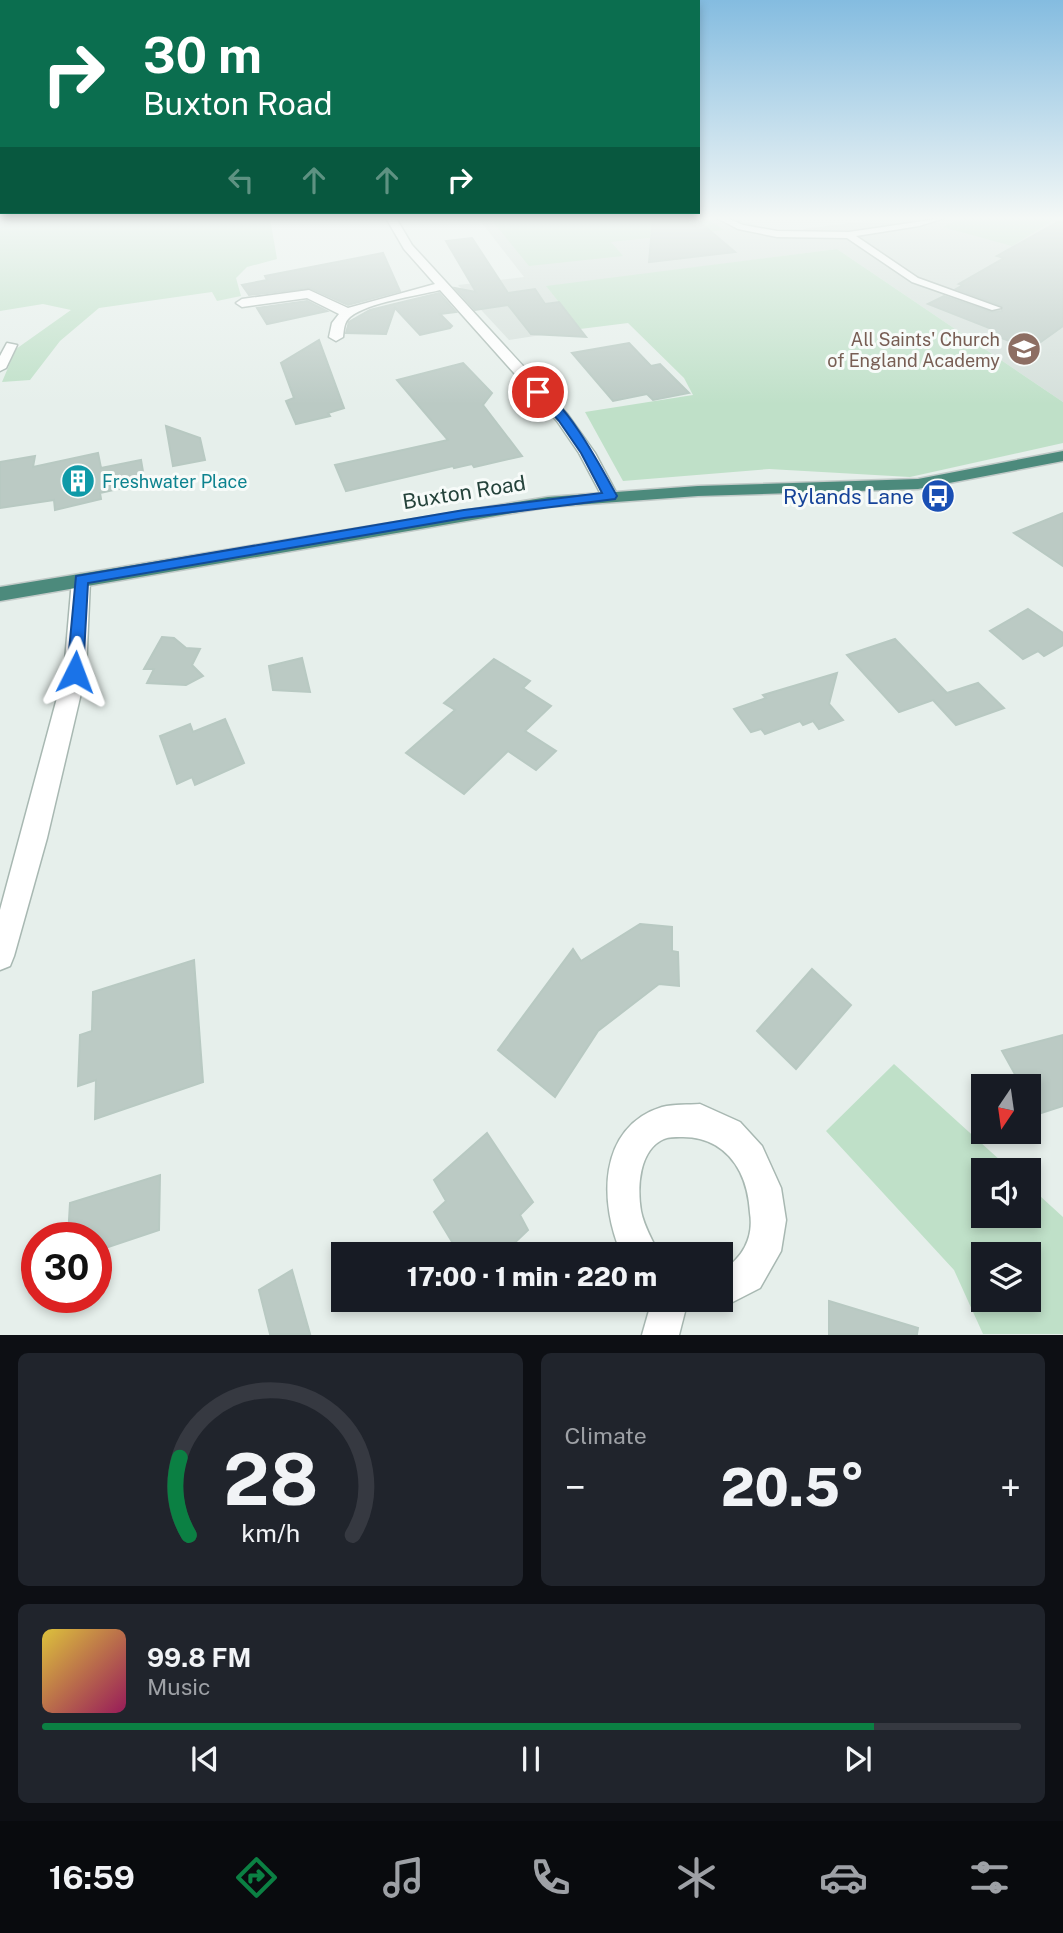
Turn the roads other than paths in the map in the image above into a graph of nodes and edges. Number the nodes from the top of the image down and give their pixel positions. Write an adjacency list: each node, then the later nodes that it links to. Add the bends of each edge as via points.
1 (436, 280): 3 (street)
2 (919, 280): 5 (lane)
3 (441, 286): 6 (street); 11 (street, via 563,418)
4 (242, 303): 6 (street, via 309,295)
5 (996, 308)
6 (347, 313): 7 (street, via 338,323)
7 (336, 337)
8 (11, 345): 9 (lane)
9 (0, 368)
10 (1063, 456): 11 (highway, Buxton Road, via 918,484)
11 (610, 496): 12 (highway, Buxton Road, via 464,514)
12 (81, 580): 13 (highway, Buxton Road); 14 (street, via 75,672)
13 (0, 594)
14 (0, 956)
15 (634, 1242): 16 (street, via 624,1214 622,1186 628,1160 640,1138 658,1124 702,1119 725,1130 744,1148 760,1172 768,1199 769,1228 761,1255 747,1276)
16 (733, 1284)
17 (667, 1312): 18 (street)
18 (660, 1335)

